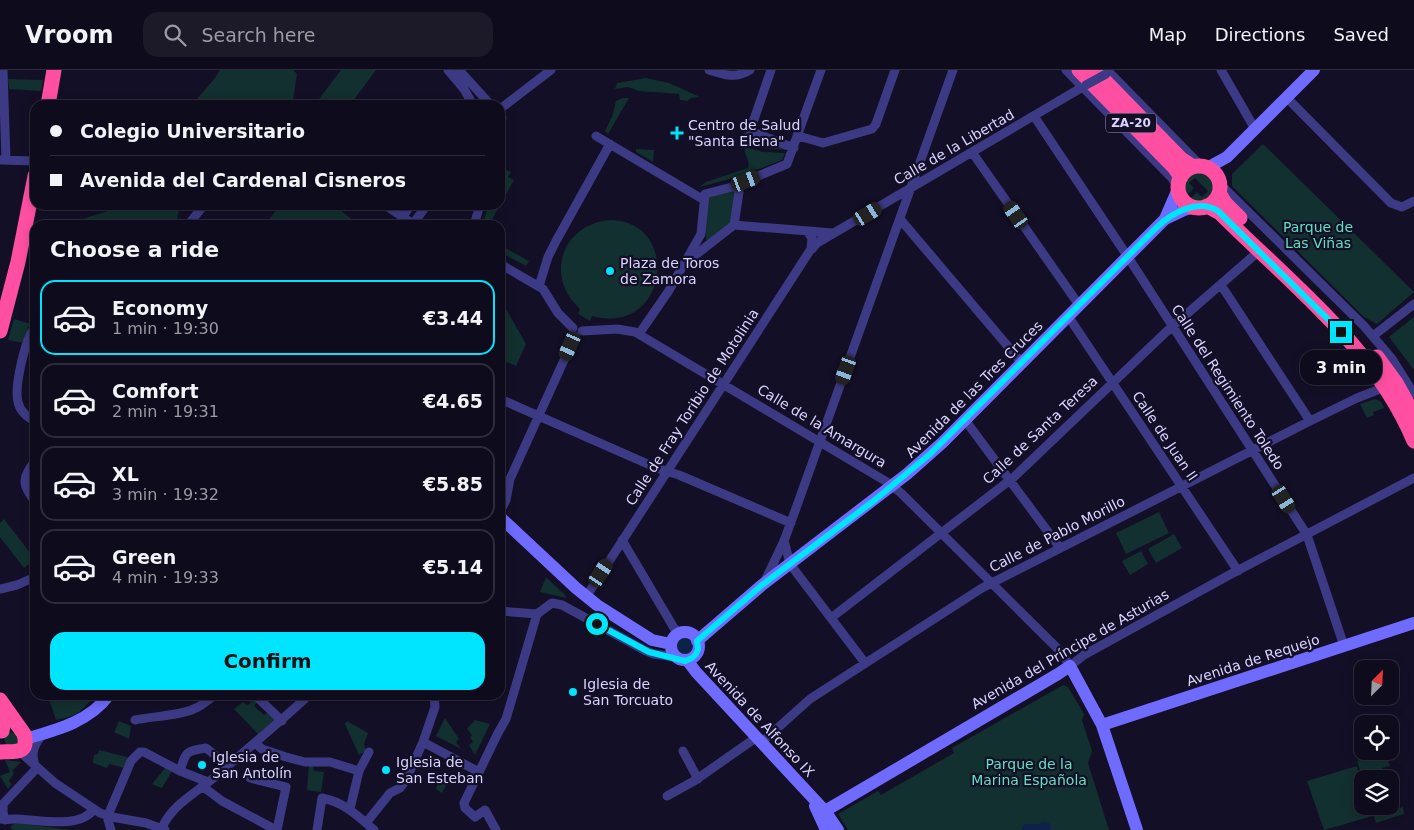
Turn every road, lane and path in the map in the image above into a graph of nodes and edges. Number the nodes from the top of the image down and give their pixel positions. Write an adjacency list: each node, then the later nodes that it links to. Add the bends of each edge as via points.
1 (3, 70): 30 (street)
2 (54, 70): 19 (highway)
3 (448, 70): 20 (street)
4 (459, 70): 21 (street)
5 (551, 70): 22 (street)
6 (710, 70): 7 (street, via 731,76)
7 (750, 70)
8 (771, 70): 28 (street, via 750,131)
9 (822, 70): 26 (street)
10 (895, 70): 26 (street, via 872,129 824,143)
11 (953, 70): 35 (street)
12 (1066, 70): 17 (street)
13 (1079, 70): 33 (highway, ZA-20, via 1174,167)
14 (1221, 70): 24 (street)
15 (1314, 70): 18 (main road)
16 (1106, 71): 17 (street, Calle de la Libertad, bridge); 32 (highway, ZA-20, via 1183,161)
17 (1084, 86): 23 (street, Calle de la Libertad); 33 (street)
18 (1286, 97): 24 (main road); 38 (street, via 1391,203 1402,206)
19 (49, 100)
20 (470, 100)
21 (485, 100)
22 (505, 106)
23 (1034, 116): 29 (street, Calle de la Libertad); 56 (street, Calle del Regimiento Toledo)
24 (1255, 129): 32 (main road)
25 (596, 136): 27 (street)
26 (798, 136): 28 (street)
27 (610, 144): 36 (street); 59 (street)
28 (794, 148): 34 (street, via 784,167)
29 (972, 152): 35 (street, Calle de la Libertad); 65 (street)
30 (3, 160): 31 (street)
31 (30, 161)
32 (1210, 176): 33 (highway, via 1187,170); 39 (highway, via 1214,200); 74 (street); 81 (highway, ZA-20, via 1232,211 1360,337 1391,376)
33 (1179, 185): 39 (highway, ZA-20, via 1184,201); 45 (main road, Avenida de las Tres Cruces)
34 (737, 187): 36 (street, via 708,192); 49 (street)
35 (911, 188): 44 (street); 51 (street, Calle de la Libertad)
36 (704, 200): 52 (street)
37 (30, 201): 70 (highway)
38 (1414, 201)
39 (1201, 207): 45 (main road, Avenida de las Tres Cruces, via 1184,210); 55 (highway, ZA-20, via 1218,211)
40 (200, 210): 46 (street)
41 (393, 210): 43 (street)
42 (407, 210): 43 (street)
43 (403, 216): 47 (street); 48 (street)
44 (900, 219): 75 (street); 87 (street)
45 (1166, 219): 56 (main road, Avenida de las Tres Cruces)
46 (192, 220)
47 (400, 220)
48 (408, 220)
49 (734, 225): 50 (street); 53 (street)
50 (807, 232): 51 (street); 54 (street, via 812,238)
51 (836, 232): 54 (street, Calle de la Libertad)
52 (701, 234): 53 (street, via 703,242); 57 (street)
53 (710, 244): 57 (street)
54 (811, 249): 77 (street, Calle de Fray Toribio de Motolinia)
55 (1259, 251): 61 (street, Calle de Santa Teresa); 78 (highway, ZA-20, via 1345,336)
56 (1128, 257): 65 (main road, Avenida de las Tres Cruces); 68 (street, Calle del Regimiento Toledo)
57 (685, 264): 67 (street)
58 (505, 267): 60 (street)
59 (544, 268): 60 (street, via 533,277); 62 (street); 63 (street)
60 (524, 278): 62 (street)
61 (1221, 285): 68 (street, Calle de Santa Teresa); 85 (street)
62 (539, 286): 63 (street)
63 (550, 298): 71 (street, via 558,313)
64 (1414, 304): 74 (street)
65 (1079, 305): 66 (main road, Avenida de las Tres Cruces)
66 (1068, 316): 75 (main road, Avenida de las Tres Cruces); 76 (street, Calle de Juan II)
67 (650, 319): 69 (street); 72 (street)
68 (1173, 327): 76 (street, Calle de Santa Teresa); 88 (street, Calle del Regimiento Toledo)
69 (621, 329): 71 (street, Calle de la Amargura); 72 (street, Calle de la Amargura)
70 (0, 330)
71 (577, 332): 82 (street)
72 (639, 334): 77 (street, Calle de la Amargura)
73 (30, 335): 83 (street, via 21,363 17,399 22,411)
74 (1373, 336): 79 (street)
75 (1022, 363): 84 (main road, Avenida de las Tres Cruces)
76 (1112, 382): 93 (street, Calle de Santa Teresa); 96 (street, Calle de Juan II)
77 (724, 384): 87 (street, Calle de la Amargura); 90 (street, Calle de Fray Toribio de Motolinia)
78 (1386, 386): 85 (street, Calle de Pablo Morillo); 86 (highway, ZA-20)
79 (1414, 394)
80 (505, 401): 82 (street)
81 (1414, 415)
82 (539, 416): 90 (street); 92 (street)
83 (30, 418)
84 (965, 420): 93 (street); 95 (main road, Avenida de las Tres Cruces)
85 (1310, 421): 88 (street, Calle de Pablo Morillo)
86 (1414, 441)
87 (820, 442): 95 (street, Calle de la Amargura); 100 (street)
88 (1253, 450): 96 (street, Calle de Pablo Morillo); 102 (street, Calle del Regimiento Toledo)
89 (30, 468): 97 (street, via 24,482)
90 (667, 472): 100 (street); 103 (street, Calle de Fray Toribio de Motolinia)
91 (1414, 478): 102 (street, Avenida del Príncipe de Asturias)
92 (510, 479): 94 (street); 98 (street)
93 (1009, 480): 101 (street, Calle de Santa Teresa); 105 (street)
94 (505, 484)
95 (892, 486): 101 (street, Calle de la Amargura); 106 (main road, Avenida de las Tres Cruces)
96 (1182, 486): 105 (street, Calle de Pablo Morillo); 108 (street, Calle de Juan II)
97 (30, 495)
98 (505, 502)
99 (505, 522): 113 (main road)
100 (791, 523): 104 (street)
101 (941, 533): 110 (street, Calle de la Amargura); 116 (street, Calle de Santa Teresa)
102 (1307, 534): 108 (street, Avenida del Príncipe de Asturias); 121 (street, Calle del Regimiento Toledo)
103 (622, 540): 113 (street, Calle de Fray Toribio de Motolinia); 118 (street)
104 (785, 544): 106 (street, via 794,554); 107 (street); 111 (street)
105 (1060, 548): 110 (street, Calle de Pablo Morillo)
106 (802, 556): 107 (main road, Avenida de las Tres Cruces)
107 (790, 564): 111 (main road, Avenida de las Tres Cruces); 116 (street)
108 (1238, 570): 124 (street, Avenida del Príncipe de Asturias)
109 (30, 579): 112 (street)
110 (991, 583): 123 (street, Calle de Pablo Morillo); 124 (street, Calle de la Amargura, via 1061,652)
111 (762, 585): 119 (main road, Avenida de las Tres Cruces)
112 (0, 589)
113 (586, 597): 120 (main road, via 651,639)
114 (505, 611): 115 (street)
115 (537, 614): 122 (street, via 552,603 562,605 646,651); 145 (street, via 506,720)
116 (831, 618): 123 (street)
117 (1414, 623): 121 (main road, Avenida de Requejo)
118 (680, 633): 119 (main road, via 690,634); 120 (main road, via 673,637)
119 (697, 641): 122 (main road, via 696,654)
120 (671, 644): 122 (main road, via 671,650)
121 (1344, 646): 133 (main road, Avenida de Requejo)
122 (682, 659): 135 (main road, Avenida de Alfonso IX)
123 (865, 663): 135 (street, Calle de Pablo Morillo, via 810,699)
124 (1070, 666): 133 (main road, Calle de la Amargura); 154 (main road, Avenida del Príncipe de Asturias)
125 (0, 700): 136 (highway)
126 (105, 700): 134 (main road, via 87,717)
127 (208, 700): 131 (street, via 186,711)
128 (260, 700): 132 (street)
129 (304, 700): 132 (street)
130 (434, 700): 137 (street, via 435,706)
131 (135, 720)
132 (282, 721): 138 (street)
133 (1102, 725): 163 (main road, Calle de la Amargura)
134 (45, 733): 136 (main road); 142 (street, via 33,749)
135 (760, 740): 147 (street, Calle de Pablo Morillo); 154 (main road, Avenida de Alfonso IX, via 810,797)
136 (9, 742): 142 (street)
137 (423, 742): 145 (street); 155 (street, via 400,788 389,795)
138 (255, 743): 144 (street, via 264,750 289,758 329,762); 148 (street)
139 (683, 751): 147 (street)
140 (369, 752): 144 (street)
141 (215, 756): 143 (street, via 206,748 188,752)
142 (36, 766): 150 (street); 153 (street, via 4,804)
143 (180, 771): 148 (street); 152 (street, via 144,752 139,753 132,760)
144 (359, 771): 151 (street)
145 (479, 772): 161 (street, via 464,806 475,817 485,810)
146 (250, 778): 158 (street, via 286,787)
147 (698, 779): 149 (street, Calle de Pablo Morillo)
148 (205, 784): 156 (street, via 186,798 167,819); 158 (street, via 224,802)
149 (667, 796)
150 (94, 809): 152 (street); 153 (street, via 85,817 56,823)
151 (350, 809): 155 (street); 159 (street, via 322,798)
152 (108, 816): 156 (street); 157 (street)
153 (3, 819)
154 (825, 821): 162 (main road, Avenida de Alfonso IX)
155 (366, 823): 160 (street)
156 (164, 829)
157 (111, 830)
158 (277, 830)
159 (318, 830)
160 (374, 830)
161 (496, 830)
162 (838, 830)
163 (1136, 830)

